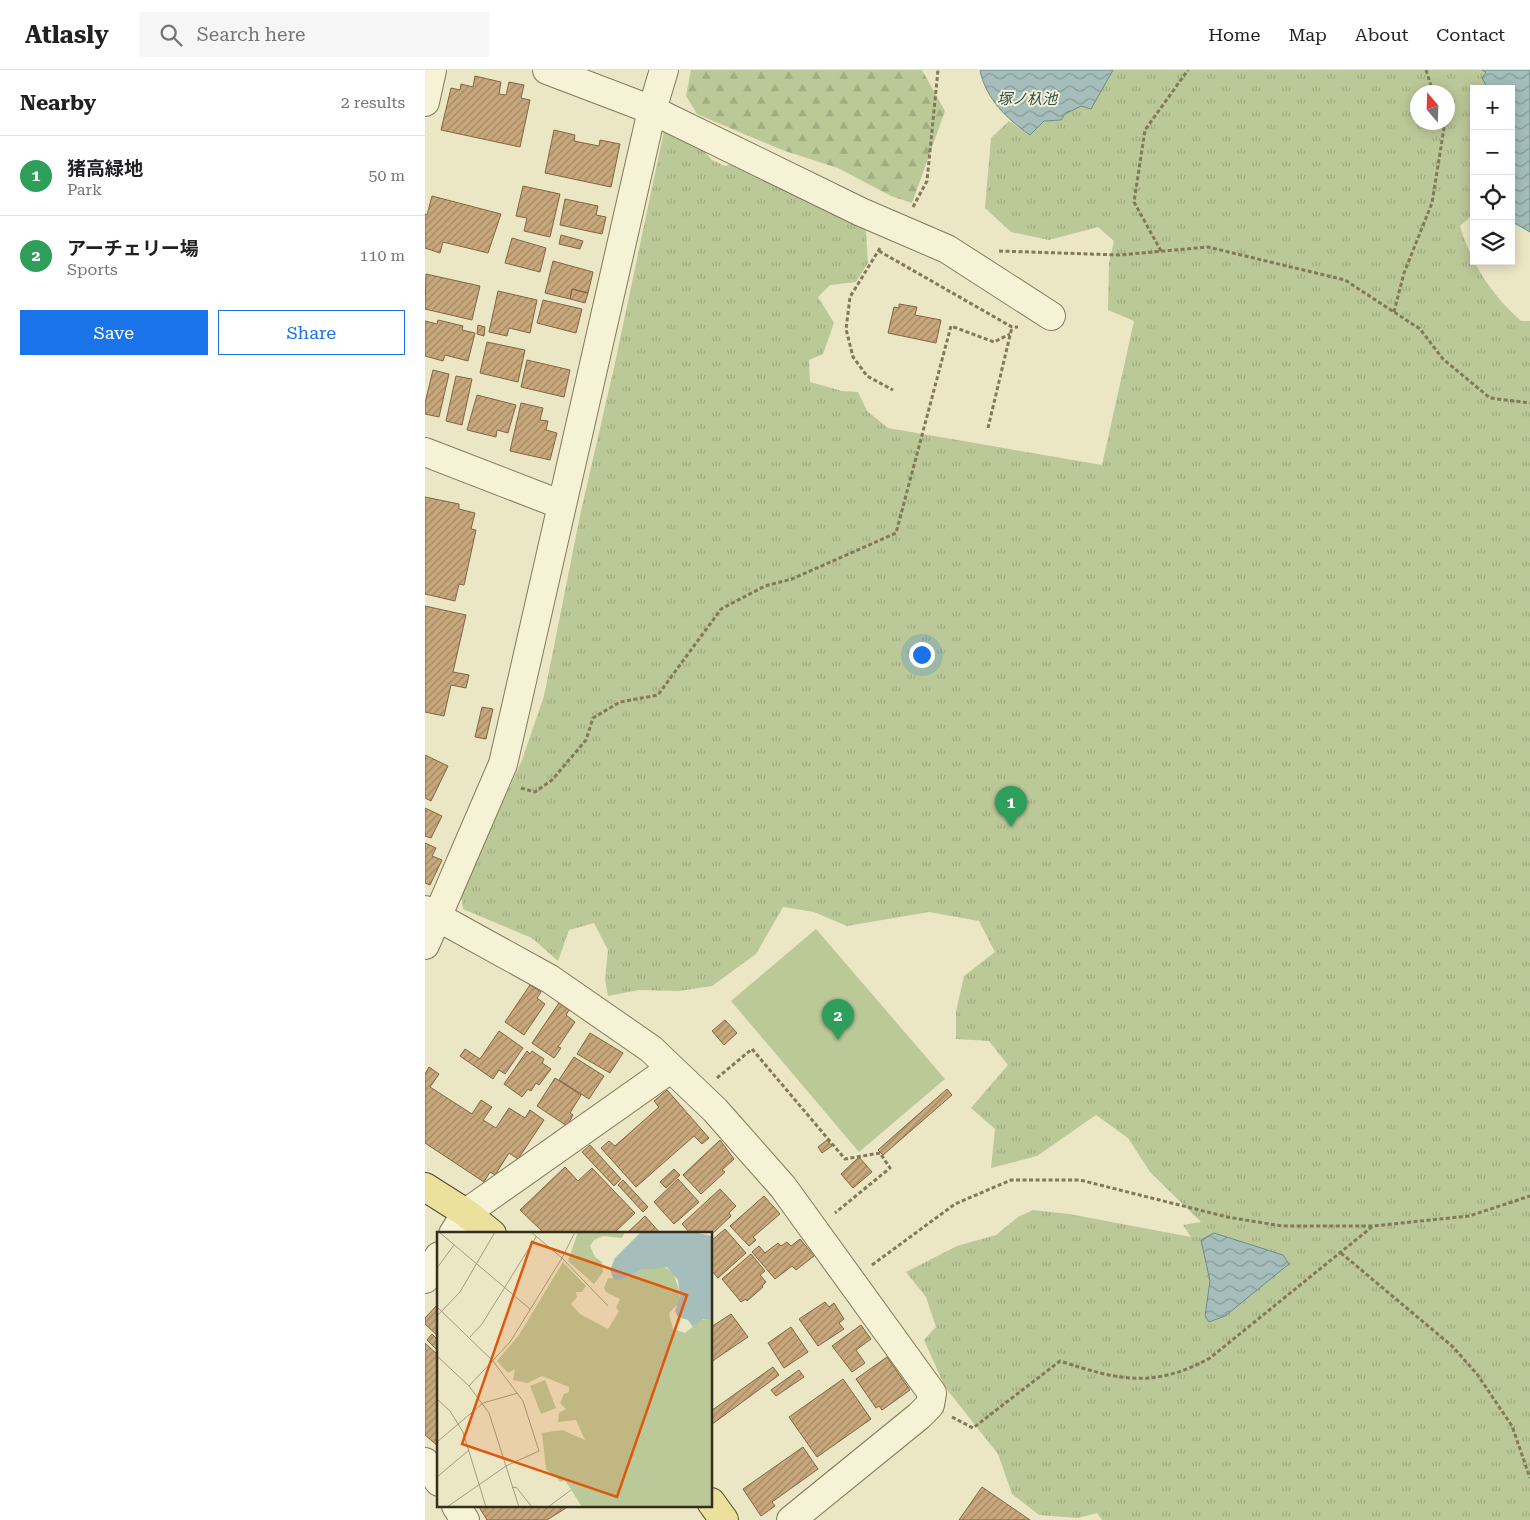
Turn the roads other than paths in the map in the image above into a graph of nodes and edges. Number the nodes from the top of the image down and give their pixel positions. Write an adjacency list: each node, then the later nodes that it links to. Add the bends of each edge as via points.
1 (432, 70): 4 (street)
2 (547, 70): 5 (street)
3 (664, 70): 5 (street)
4 (425, 102)
5 (653, 110): 6 (street, via 902,218); 8 (street)
6 (1051, 316)
7 (425, 452): 8 (street)
8 (562, 504): 9 (street, via 503,764)
9 (431, 913): 10 (street); 11 (street, via 550,979 651,1049)
10 (425, 945)
11 (670, 1069): 13 (street); 23 (street, via 715,1110 783,1188 932,1394 930,1405 919,1416)
12 (425, 1187): 13 (main road)
13 (459, 1223): 14 (main road)
14 (485, 1232)
15 (437, 1259): 16 (street)
16 (425, 1279)
17 (425, 1462): 18 (street)
18 (437, 1479)
19 (713, 1505): 22 (main road)
20 (457, 1508): 21 (street)
21 (465, 1520)
22 (724, 1520)
23 (791, 1520)

